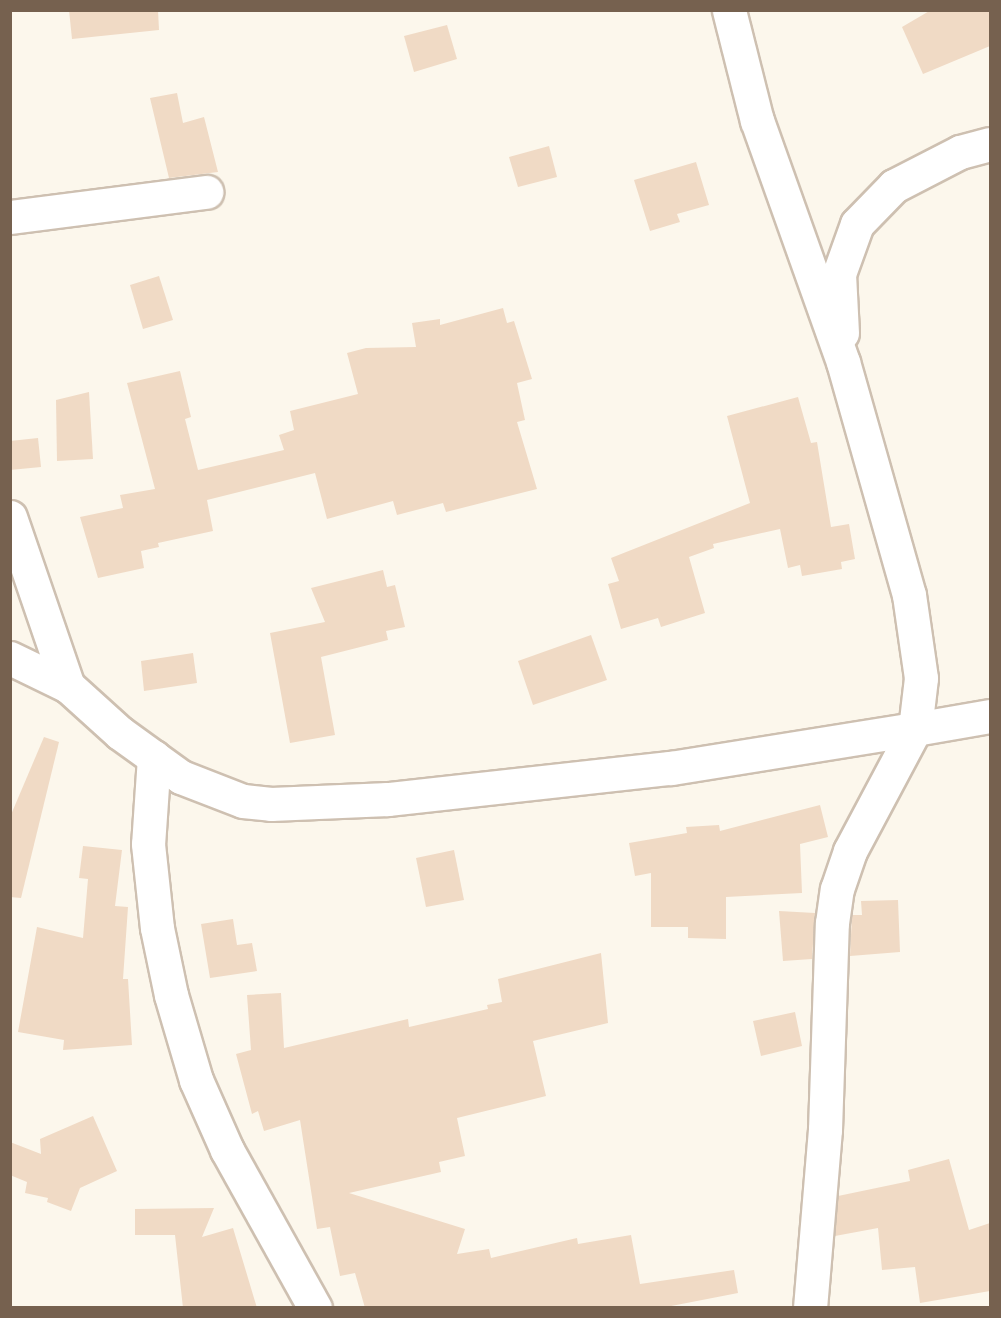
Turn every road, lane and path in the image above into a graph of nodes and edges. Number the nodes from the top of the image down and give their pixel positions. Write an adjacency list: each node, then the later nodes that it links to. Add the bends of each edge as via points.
1 (729, 10): 5 (street, via 757,121)
2 (990, 144): 5 (street, via 960,152 894,186 857,224 839,274)
3 (206, 192): 4 (street)
4 (10, 217)
5 (843, 362): 10 (street, via 909,595 921,678)
6 (10, 517): 8 (street)
7 (10, 658): 8 (street)
8 (68, 686): 11 (street)
9 (990, 716): 10 (street)
10 (915, 729): 11 (street, via 671,768 303,804 243,801 181,777); 13 (street, via 850,851 837,889 832,923 825,1130)
11 (153, 757): 12 (street, via 148,844 157,928 171,995 196,1080 227,1150)
12 (315, 1308)
13 (810, 1308)

